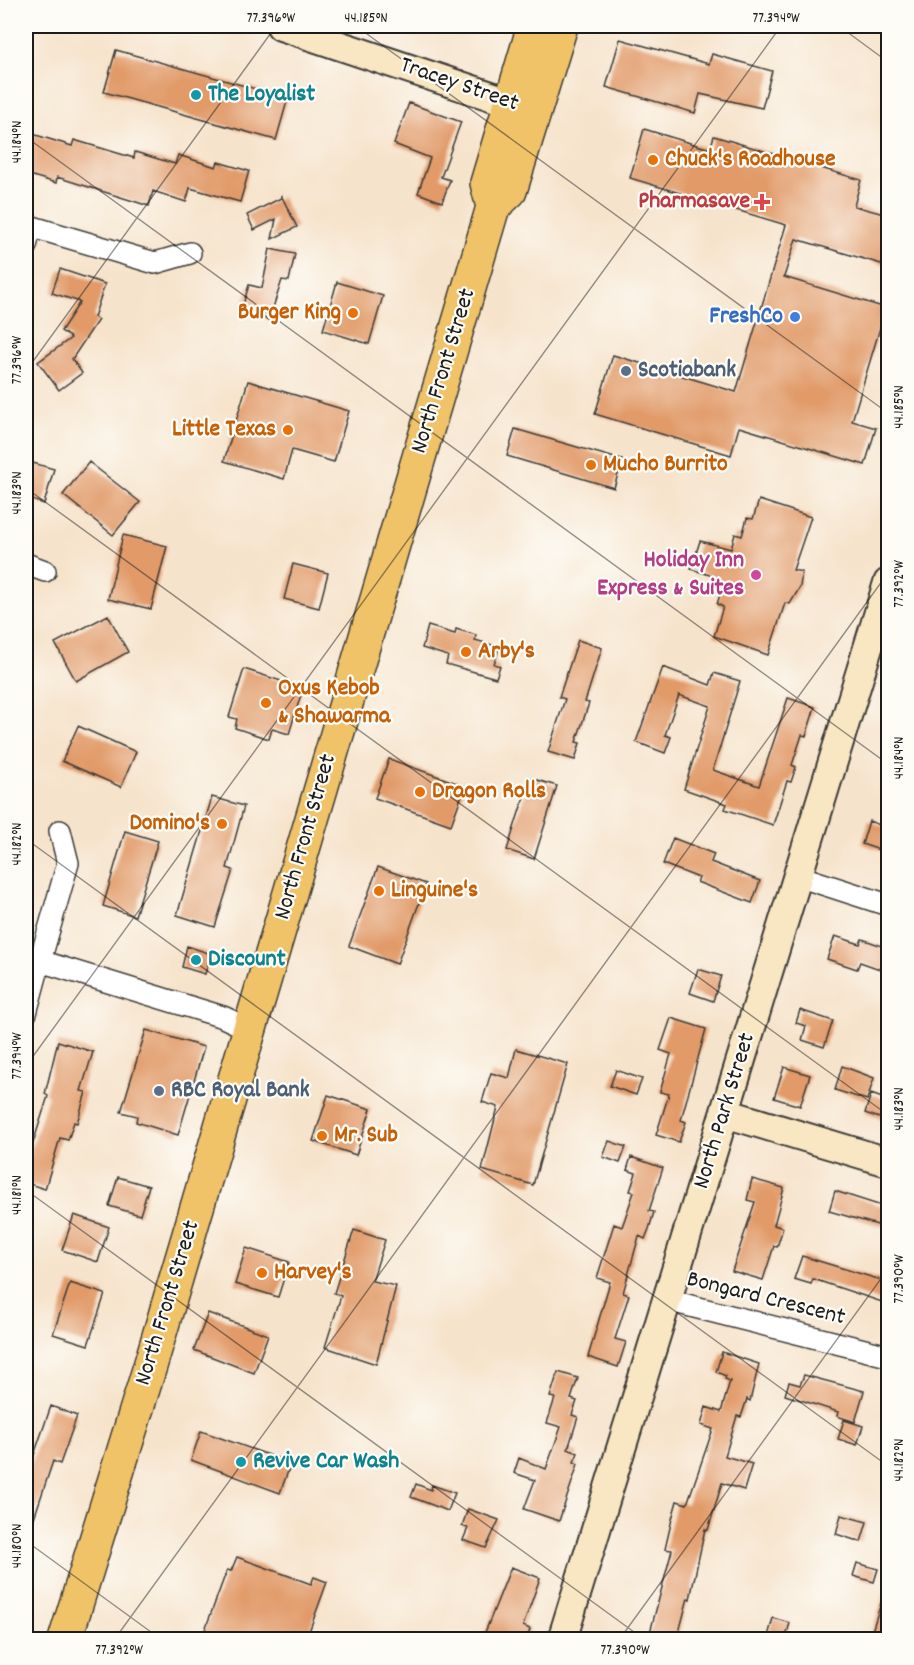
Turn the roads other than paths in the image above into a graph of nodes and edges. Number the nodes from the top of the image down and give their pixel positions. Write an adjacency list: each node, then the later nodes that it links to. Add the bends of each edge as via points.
1 (281, 26): 4 (street, Tracey Street)
2 (534, 26): 4 (main road, North Front Street)
3 (561, 26): 4 (main road, North Front Street)
4 (522, 106): 13 (main road, North Front Street, via 510,191 493,207)
5 (27, 233): 6 (street, via 155,263)
6 (190, 253)
7 (888, 583): 9 (street, North Park Street)
8 (60, 831): 11 (street, via 68,863)
9 (798, 876): 10 (street); 14 (street, North Park Street)
10 (888, 906)
11 (40, 961): 12 (street); 13 (street, via 223,1017)
12 (26, 1013)
13 (249, 1029): 18 (main road, North Front Street)
14 (725, 1113): 15 (street); 16 (street, North Park Street)
15 (888, 1162)
16 (667, 1300): 17 (street, Bongard Crescent); 19 (street, North Park Street)
17 (888, 1356)
18 (65, 1640)
19 (562, 1640)

